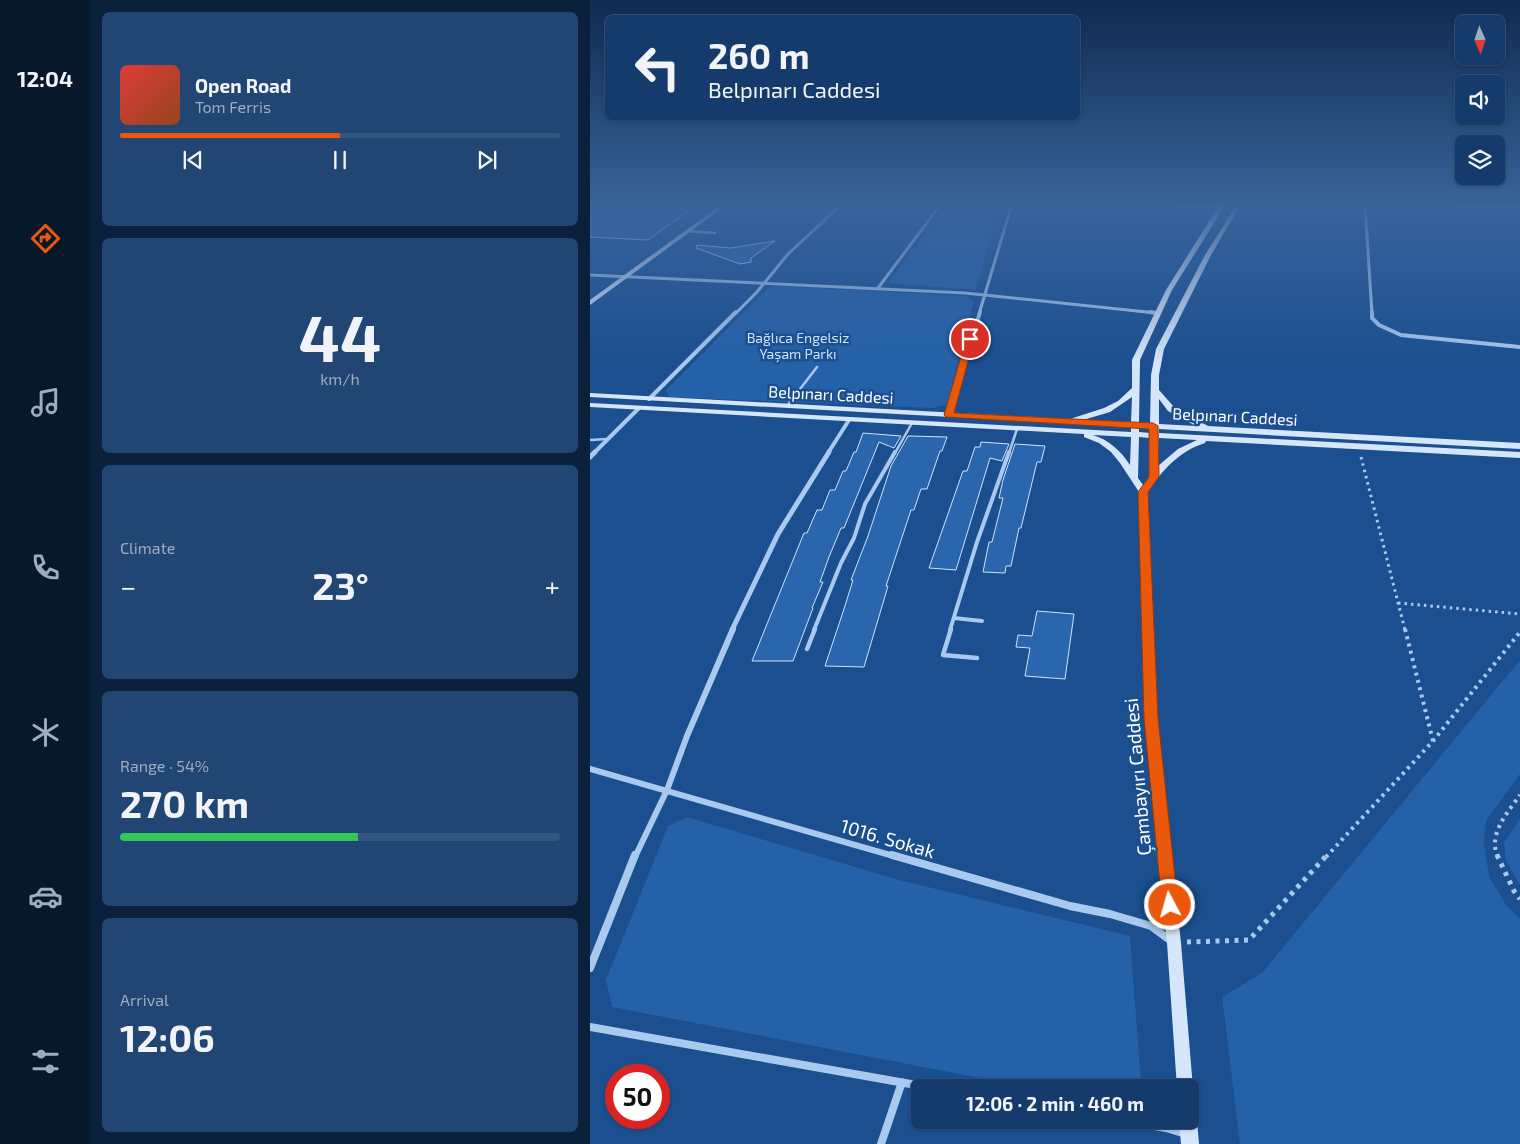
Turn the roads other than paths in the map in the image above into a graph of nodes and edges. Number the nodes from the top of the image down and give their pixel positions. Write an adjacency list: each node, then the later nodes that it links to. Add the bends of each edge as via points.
1 (652, 257): 9 (main road)
2 (785, 257): 10 (street)
3 (901, 257): 11 (street)
4 (995, 257): 12 (street)
5 (1189, 257): 14 (main road)
6 (1207, 257): 17 (main road, via 1164,340)
7 (1368, 257): 15 (street, via 1372,318 1376,323 1406,336)
8 (590, 275): 9 (street)
9 (627, 276): 10 (street); 13 (main road)
10 (764, 282): 11 (street); 20 (street)
11 (878, 288): 12 (street)
12 (984, 294): 14 (street); 24 (street)
13 (590, 303)
14 (1156, 313): 18 (main road, via 1136,360)
15 (1520, 347)
16 (817, 366): 22 (lane)
17 (1154, 389): 29 (main road, via 1171,409); 32 (main road)
18 (1134, 390): 26 (main road, via 1122,404 1105,412); 30 (main road)
19 (590, 395): 20 (main road, Belpınarı Caddesi)
20 (649, 399): 22 (main road, Belpınarı Caddesi)
21 (590, 405): 23 (main road, Belpınarı Caddesi)
22 (787, 406): 24 (main road, Belpınarı Caddesi)
23 (639, 408): 25 (main road, Belpınarı Caddesi); 33 (street)
24 (949, 415): 26 (main road, Belpınarı Caddesi)
25 (849, 420): 27 (main road, Belpınarı Caddesi); 47 (street, via 778,534 725,646)
26 (1061, 422): 30 (main road, Belpınarı Caddesi)
27 (912, 423): 28 (main road, Belpınarı Caddesi); 44 (lane, via 865,504)
28 (1017, 429): 31 (main road, Belpınarı Caddesi); 42 (lane)
29 (1210, 429): 32 (main road, Belpınarı Caddesi); 36 (main road, Belpınarı Caddesi)
30 (1134, 430): 31 (main road, Belpınarı Caddesi); 32 (main road, Belpınarı Caddesi); 40 (main road)
31 (1066, 431): 40 (main road, via 1105,442 1126,463)
32 (1153, 431): 34 (main road, Belpınarı Caddesi); 39 (main road)
33 (607, 439): 35 (lane); 38 (street)
34 (1218, 439): 37 (main road, Belpınarı Caddesi); 39 (main road, via 1195,443 1180,450)
35 (590, 441)
36 (1520, 446)
37 (1520, 455)
38 (590, 457)
39 (1154, 477): 41 (main road)
40 (1134, 478): 41 (main road)
41 (1143, 492): 48 (main road, Çambayırı Caddesi, via 1151,718)
42 (954, 618): 43 (lane); 45 (lane, via 943,655)
43 (982, 621)
44 (807, 650)
45 (977, 658)
46 (590, 768): 47 (street, 1016. Sokak)
47 (667, 790): 48 (street, 1016. Sokak, via 1150,926); 49 (street, via 636,853)
48 (1174, 943): 51 (main road, Çambayırı Caddesi)
49 (590, 966)
50 (590, 1028): 52 (street)
51 (1184, 1079)
52 (902, 1082): 53 (street); 56 (street)
53 (911, 1084)
54 (1171, 1129): 55 (street)
55 (1189, 1133)
56 (881, 1144)

